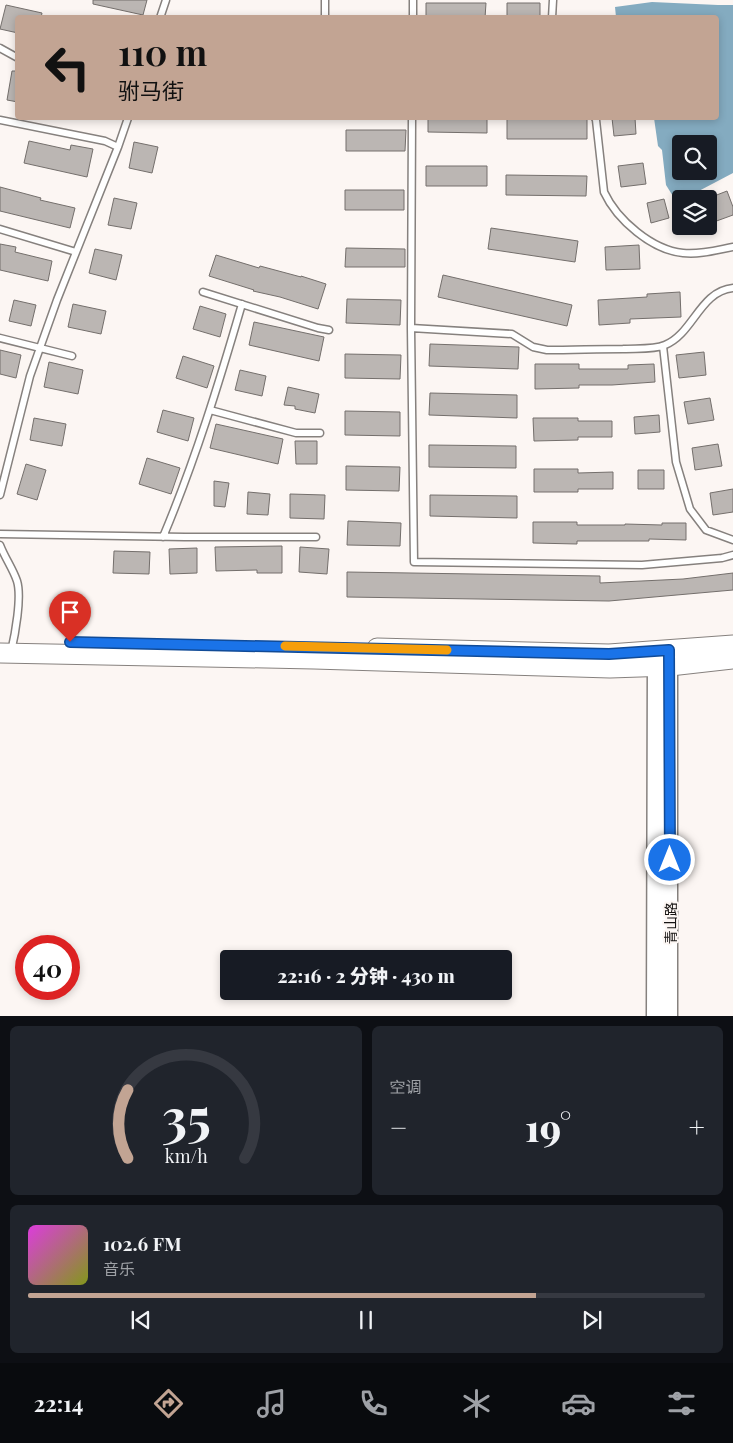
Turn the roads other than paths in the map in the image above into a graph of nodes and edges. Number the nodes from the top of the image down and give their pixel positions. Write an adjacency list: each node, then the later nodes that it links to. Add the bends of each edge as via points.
1 (166, 0): 5 (lane)
2 (325, 0): 6 (lane)
3 (413, 0): 7 (lane)
4 (553, 0): 8 (lane)
5 (161, 15)
6 (325, 15)
7 (413, 15)
8 (552, 15)
9 (0, 48): 10 (lane)
10 (15, 56)
11 (0, 120): 15 (lane, via 104,141)
12 (127, 120): 15 (lane)
13 (412, 120): 22 (lane)
14 (596, 120): 17 (lane, via 604,192 620,217 639,234 668,250 684,253)
15 (118, 147): 18 (lane)
16 (0, 229): 18 (lane)
17 (733, 248)
18 (76, 252): 26 (lane)
19 (733, 288): 25 (lane, via 716,294 676,339)
20 (203, 292): 21 (lane)
21 (242, 304): 23 (lane); 28 (lane)
22 (412, 328): 25 (lane, via 512,334 547,350); 36 (lane, via 414,562 642,565 722,558)
23 (329, 330)
24 (0, 338): 26 (lane)
25 (663, 346): 34 (lane, via 676,462 690,509 706,530)
26 (40, 348): 27 (lane); 30 (lane)
27 (72, 356)
28 (210, 410): 29 (lane, via 296,433); 32 (lane)
29 (320, 433)
30 (0, 495)
31 (0, 534): 32 (lane)
32 (163, 537): 33 (lane)
33 (316, 537)
34 (733, 540)
35 (0, 546): 38 (lane, via 18,582 18,602)
36 (733, 554)
37 (733, 645): 39 (main road)
38 (6, 647): 39 (main road, via 610,668)
39 (663, 658): 40 (main road); 41 (street, 青山路); 42 (street, 青山路)
40 (733, 659)
41 (655, 1016)
42 (670, 1016)

